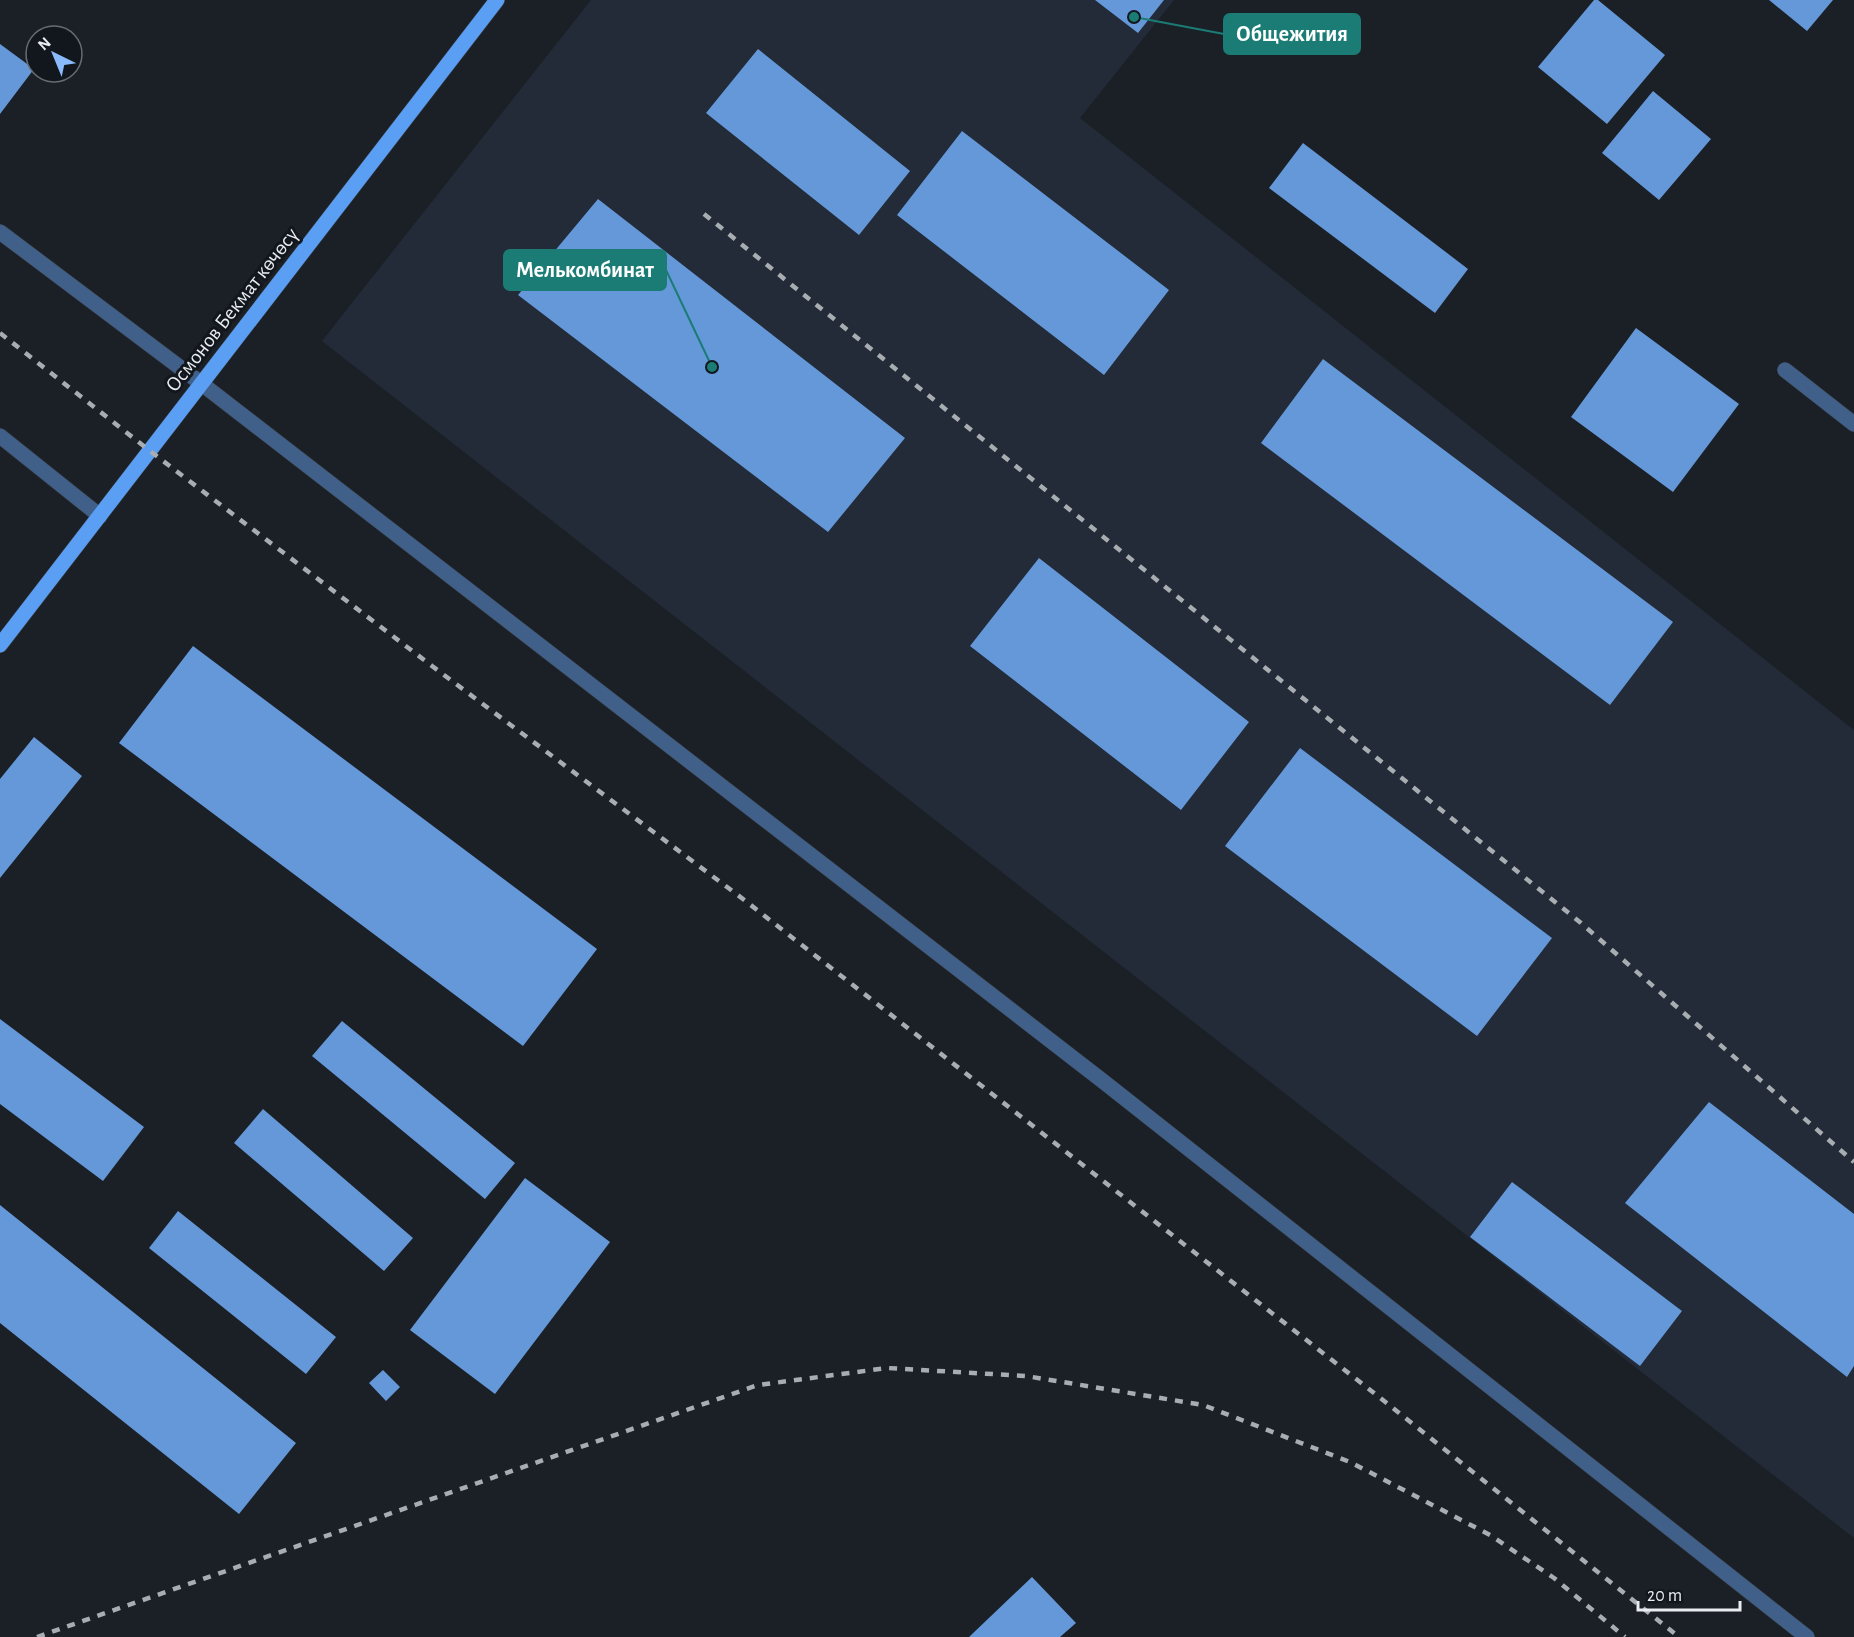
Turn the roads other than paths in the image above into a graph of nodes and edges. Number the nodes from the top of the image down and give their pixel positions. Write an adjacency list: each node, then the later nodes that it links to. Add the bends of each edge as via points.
1 (496, 0): 4 (main road, Осмонов Бекмат көчөсү)
2 (0, 232): 4 (street)
3 (1785, 370): 5 (street)
4 (202, 384): 7 (main road, Осмонов Бекмат көчөсү); 9 (street, via 1104,1082)
5 (1854, 424)
6 (0, 436): 7 (street)
7 (100, 516): 8 (main road, Осмонов Бекмат көчөсү)
8 (0, 645)
9 (1807, 1637)

